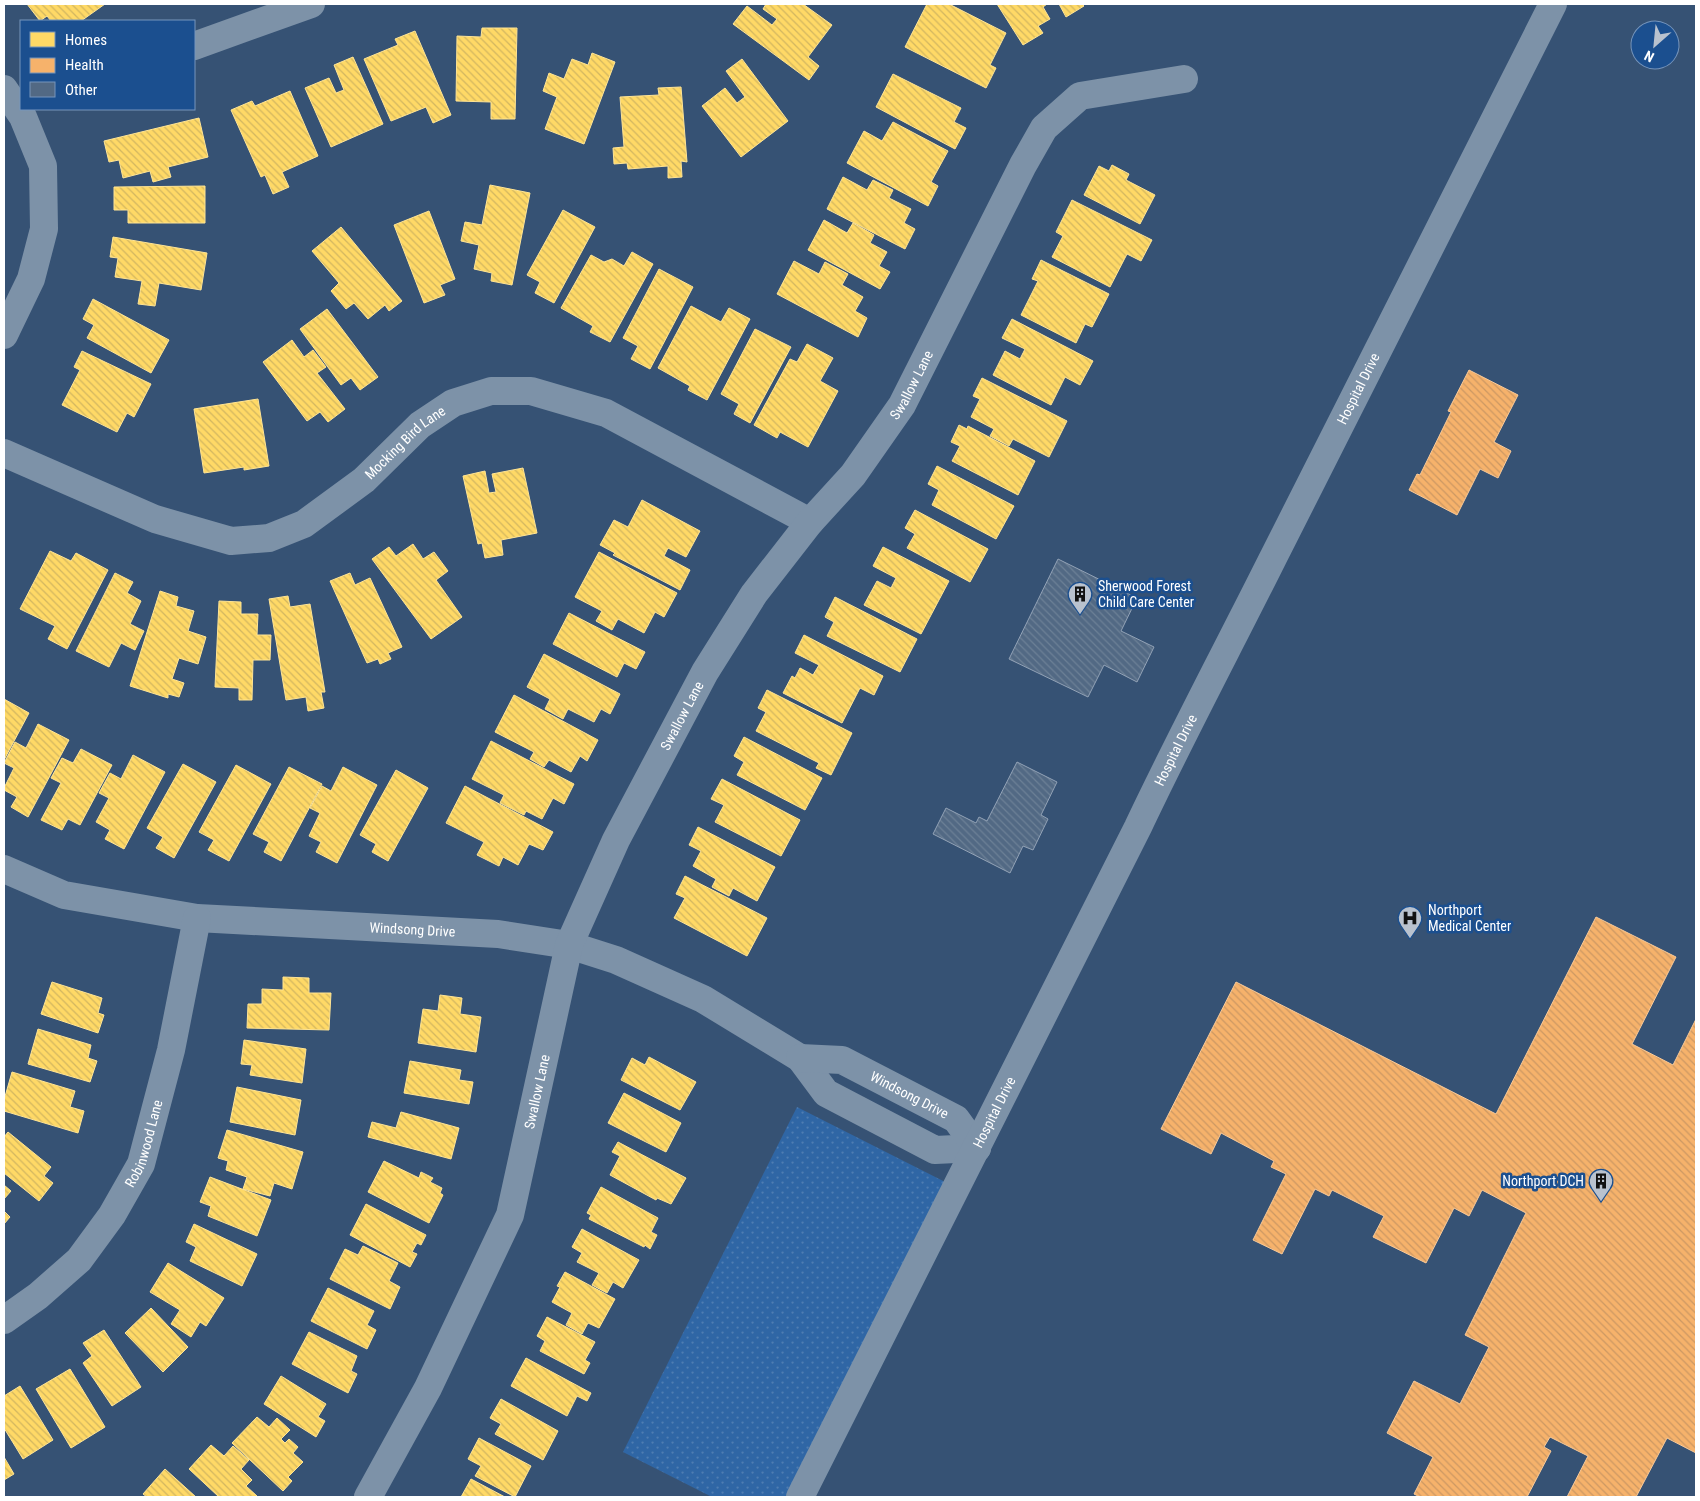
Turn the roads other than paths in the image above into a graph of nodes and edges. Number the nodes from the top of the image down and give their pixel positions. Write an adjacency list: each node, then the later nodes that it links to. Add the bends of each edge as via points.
1 (311, 4): 3 (street)
2 (1553, 4): 15 (street, Hospital Drive, via 1176,745)
3 (195, 46)
4 (1184, 79): 10 (street, Swallow Lane, via 1080,96 1044,128 1022,165 902,405 854,475)
5 (4, 89): 6 (street)
6 (20, 104)
7 (30, 113): 8 (street, via 43,166 44,229 31,279)
8 (4, 335)
9 (4, 453): 10 (street, Mocking Bird Lane, via 155,519 231,541 269,538 304,524 364,480 420,425 453,403 491,391 531,391 606,413)
10 (810, 522): 13 (street, Swallow Lane, via 754,594 705,672 616,840)
11 (4, 870): 12 (street, Windsong Drive, via 64,895)
12 (197, 918): 13 (street, Windsong Drive, via 498,934); 16 (street, Robinwood Lane, via 171,1050 141,1164 112,1215 79,1260)
13 (568, 945): 14 (street, Windsong Drive, via 616,960 703,999); 17 (street, Swallow Lane, via 510,1214 428,1388)
14 (800, 1058): 15 (street, Windsong Drive, via 842,1060 956,1119); 15 (street, Windsong Drive, via 826,1093 935,1150)
15 (977, 1148): 18 (street, Hospital Drive)
16 (4, 1320)
17 (368, 1497)
18 (800, 1497)

